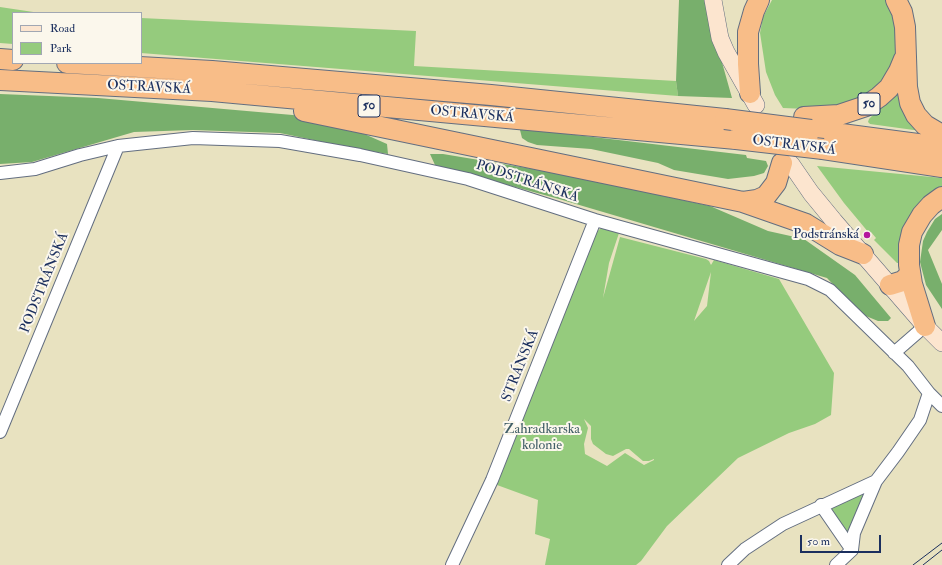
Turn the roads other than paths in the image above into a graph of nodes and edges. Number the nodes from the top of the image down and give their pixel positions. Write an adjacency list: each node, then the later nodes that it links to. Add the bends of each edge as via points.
1 (713, 0): 11 (main road, via 720,38)
2 (724, 0): 11 (main road, via 737,58)
3 (759, 0): 11 (highway, via 748,32)
4 (896, 0): 5 (highway, 50, via 905,27)
5 (905, 51): 12 (highway, 50, via 895,79 879,97 853,111); 13 (highway, 50, via 907,87 913,109 925,125)
6 (0, 59): 7 (highway)
7 (12, 60)
8 (85, 64): 12 (highway, OSTRAVSKÁ / 50, bridge, via 212,71 491,95 725,119)
9 (0, 80): 10 (highway, OSTRAVSKÁ / 50)
10 (212, 91): 17 (highway, OSTRAVSKÁ / 50, bridge, via 736,139); 20 (highway, 50)
11 (753, 99)
12 (807, 123): 15 (highway, OSTRAVSKÁ / 50)
13 (942, 135)
14 (118, 146): 18 (street, PODSTRÁNSKÁ, via 35,169); 21 (street, PODSTRÁNSKÁ, via 193,138 280,141 468,178); 30 (street, PODSTRÁNSKÁ)
15 (942, 147)
16 (786, 163): 20 (highway, 50, via 766,196); 22 (main road)
17 (942, 167)
18 (0, 173)
19 (942, 197): 23 (highway, via 926,210 912,232 908,249)
20 (743, 202): 22 (highway, 50, via 806,224 840,246)
21 (595, 220): 27 (street, PODSTRÁNSKÁ, via 808,280 830,290); 34 (street, STRÁNSKÁ, via 492,480)
22 (863, 254): 24 (main road)
23 (910, 274): 24 (highway, via 904,282); 25 (highway)
24 (890, 285): 25 (main road)
25 (925, 326): 26 (main road); 27 (street)
26 (942, 343)
27 (894, 354): 28 (street, PODSTRÁNSKÁ, via 908,366)
28 (929, 393): 29 (street, PODSTRÁNSKÁ); 31 (street, via 920,420)
29 (942, 406)
30 (0, 432)
31 (876, 481): 32 (street); 33 (street, via 854,533)
32 (821, 505): 33 (street); 35 (street, via 783,524 745,549)
33 (852, 550): 36 (street)
34 (452, 565)
35 (728, 565)
36 (836, 565)

